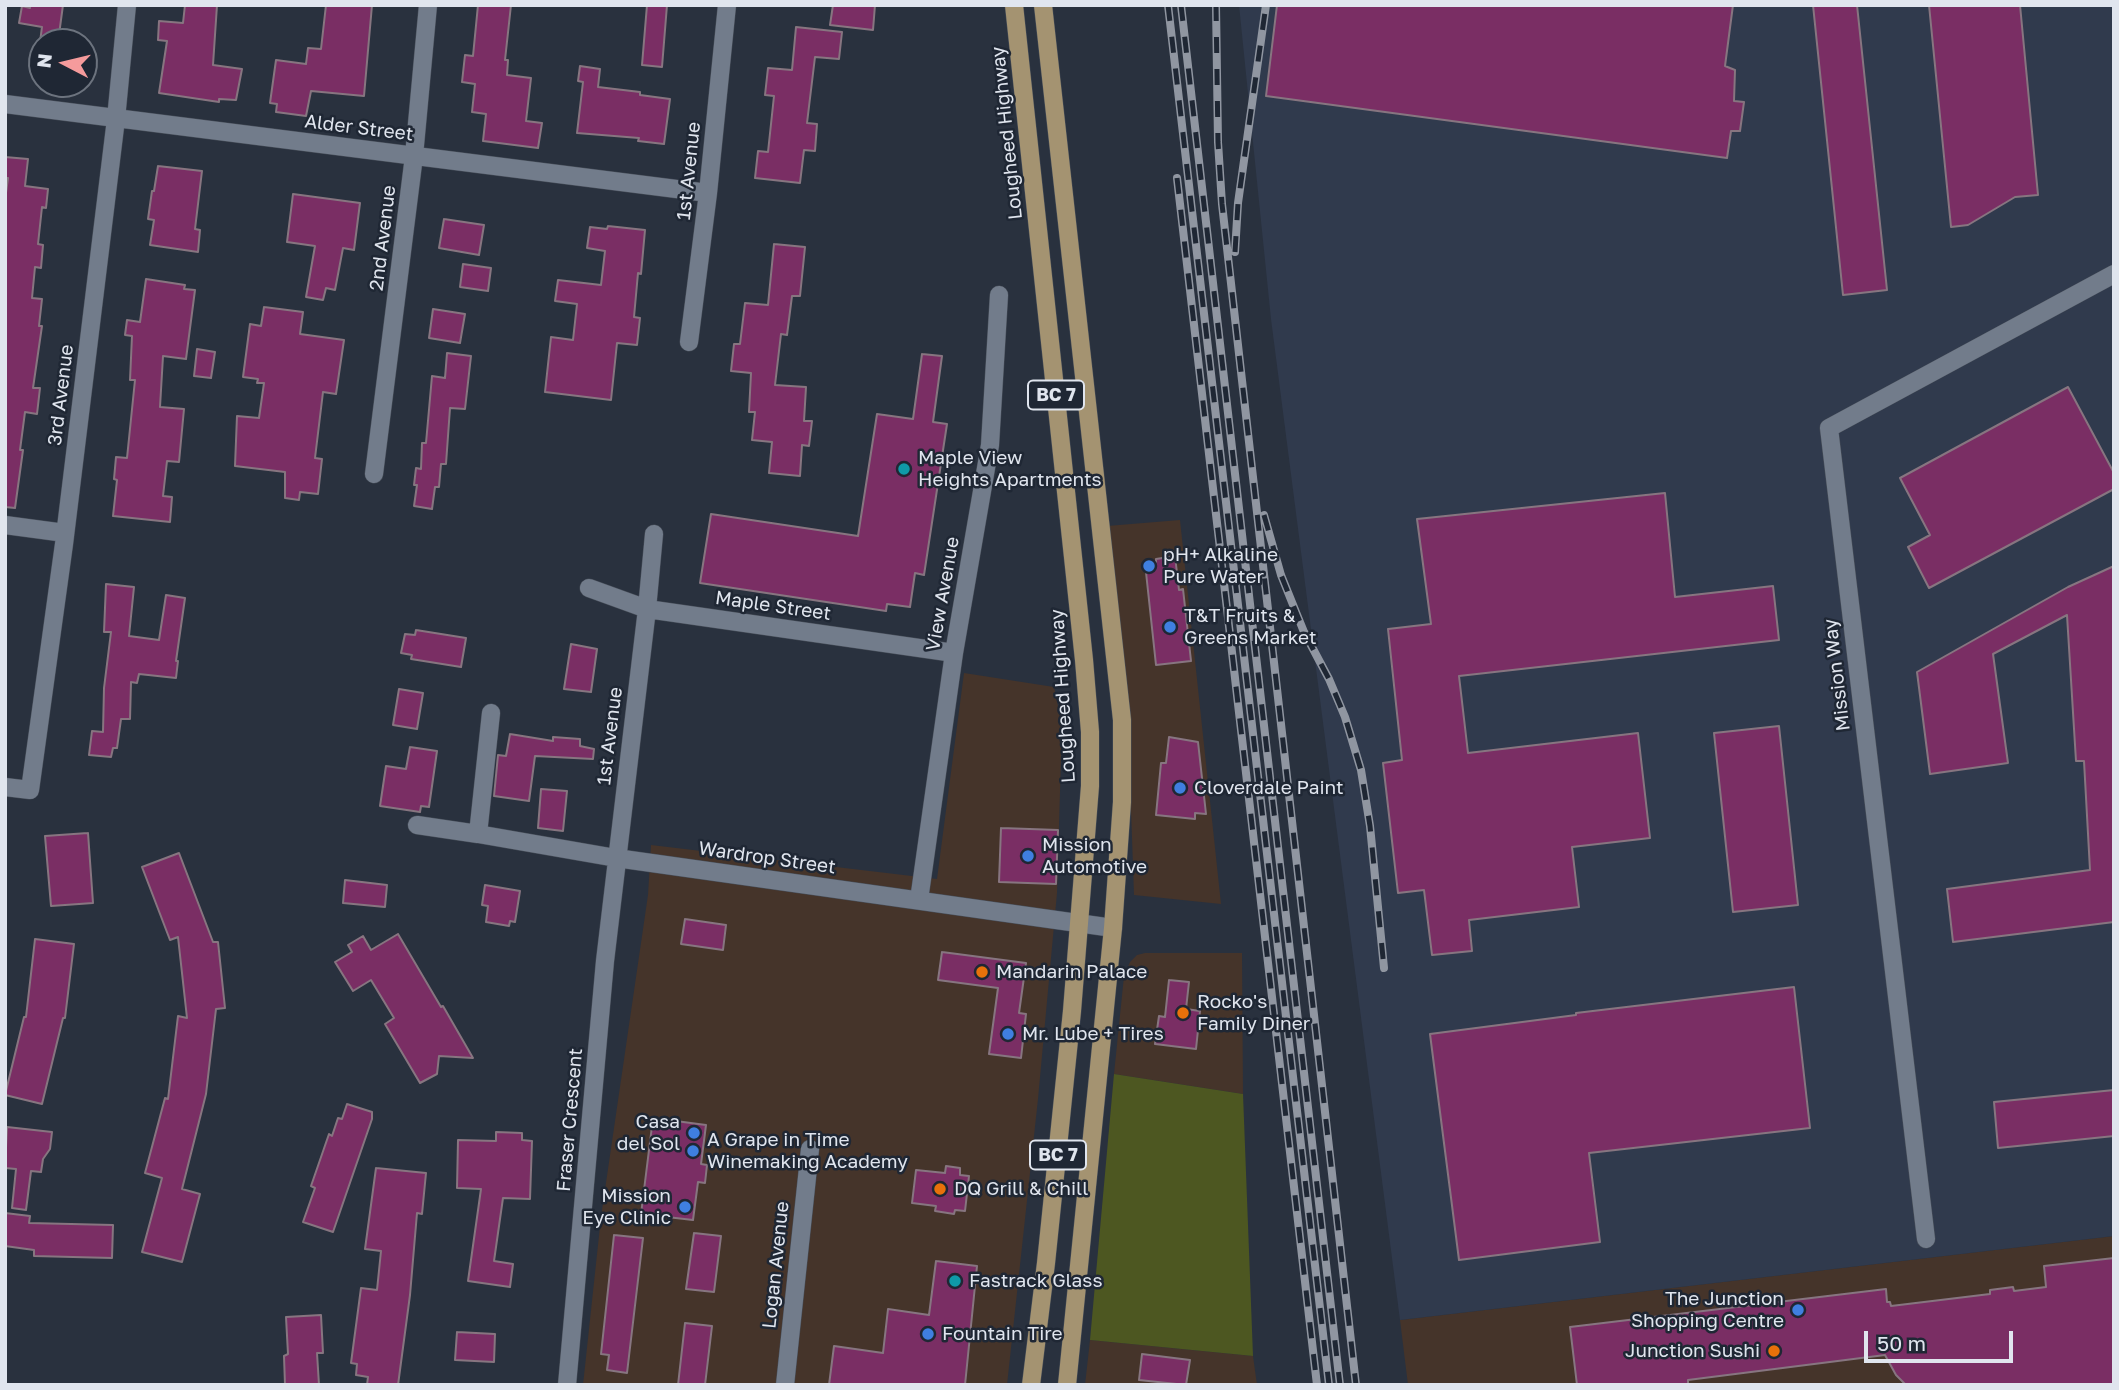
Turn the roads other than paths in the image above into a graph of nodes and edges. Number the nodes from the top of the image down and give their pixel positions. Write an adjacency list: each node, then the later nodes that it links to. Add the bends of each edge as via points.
1 (127, 5): 7 (street, 3rd Avenue)
2 (428, 5): 8 (street, 2nd Avenue)
3 (727, 5): 9 (street, 1st Avenue)
4 (1014, 5): 26 (main road, Lougheed Highway / BC 7, via 1090,732)
5 (1043, 5): 27 (main road, BC 7, via 1122,720 1122,802)
6 (5, 104): 7 (street, Alder Street)
7 (116, 118): 8 (street, Alder Street); 15 (street, 3rd Avenue)
8 (414, 156): 9 (street, Alder Street); 13 (street, 2nd Avenue)
9 (708, 193): 12 (street, 1st Avenue)
10 (2114, 274): 29 (street, Mission Way, via 1829,428)
11 (999, 295): 19 (street, View Avenue, via 990,445)
12 (689, 342)
13 (374, 474)
14 (5, 525): 15 (street)
15 (65, 533): 21 (street, 3rd Avenue, via 30,790)
16 (653, 534): 18 (street, 1st Avenue)
17 (589, 589): 18 (street, Maple Street)
18 (647, 609): 19 (street, Maple Street); 24 (street, 1st Avenue)
19 (954, 653): 25 (street, View Avenue)
20 (491, 713): 23 (street)
21 (5, 787)
22 (417, 825): 23 (street, Wardrop Street)
23 (478, 834): 24 (street, Wardrop Street)
24 (616, 858): 25 (street, Wardrop Street); 30 (street, Fraser Crescent)
25 (919, 900): 26 (street, Wardrop Street)
26 (1078, 924): 27 (street, Wardrop Street); 32 (main road, Lougheed Highway / BC 7)
27 (1113, 928): 33 (main road, BC 7)
28 (810, 1149): 31 (street, Logan Avenue)
29 (1926, 1239)
30 (567, 1385)
31 (785, 1385)
32 (1031, 1385)
33 (1067, 1385)

